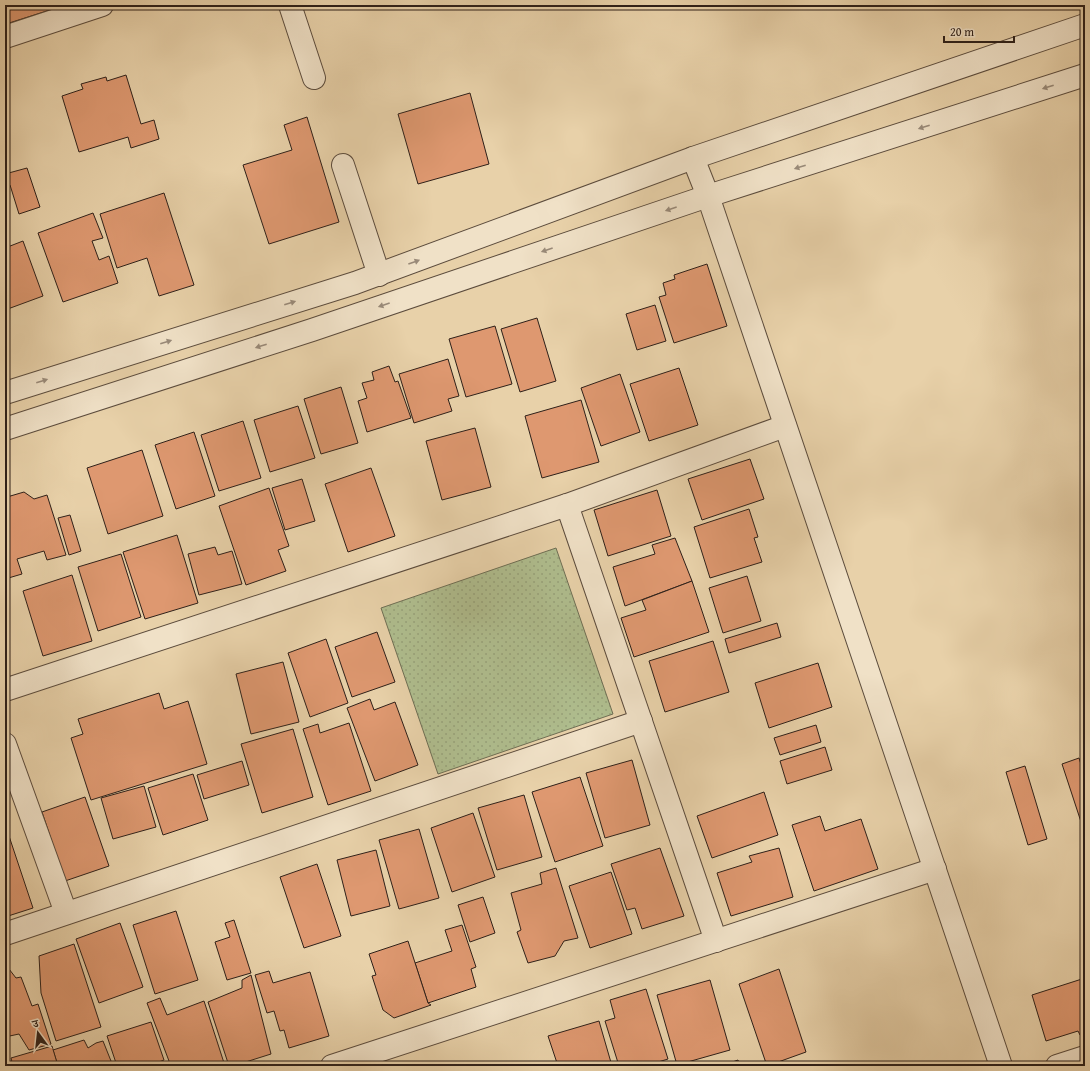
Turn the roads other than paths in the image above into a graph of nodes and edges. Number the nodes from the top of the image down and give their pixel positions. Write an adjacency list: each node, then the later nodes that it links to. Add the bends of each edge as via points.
1 (102, 5): 4 (street)
2 (290, 5): 6 (street)
3 (1084, 30): 7 (street)
4 (5, 37)
5 (1085, 75): 9 (street, one-way to 9)
6 (314, 78)
7 (693, 158): 9 (street); 10 (street, one-way to 7)
8 (343, 165): 10 (street)
9 (708, 196): 12 (street); 13 (street, one-way to 13, via 312,330)
10 (379, 275): 11 (street, one-way to 10)
11 (5, 393)
12 (785, 426): 14 (street); 18 (street)
13 (5, 429)
14 (567, 505): 15 (street); 16 (street)
15 (5, 690)
16 (641, 721): 19 (street); 21 (street)
17 (5, 744): 19 (street)
18 (935, 869): 21 (street); 24 (street)
19 (66, 913): 20 (street)
20 (5, 934)
21 (716, 941): 23 (street)
22 (1085, 1057): 25 (street)
23 (332, 1066)
24 (1001, 1066)
25 (1056, 1066)

